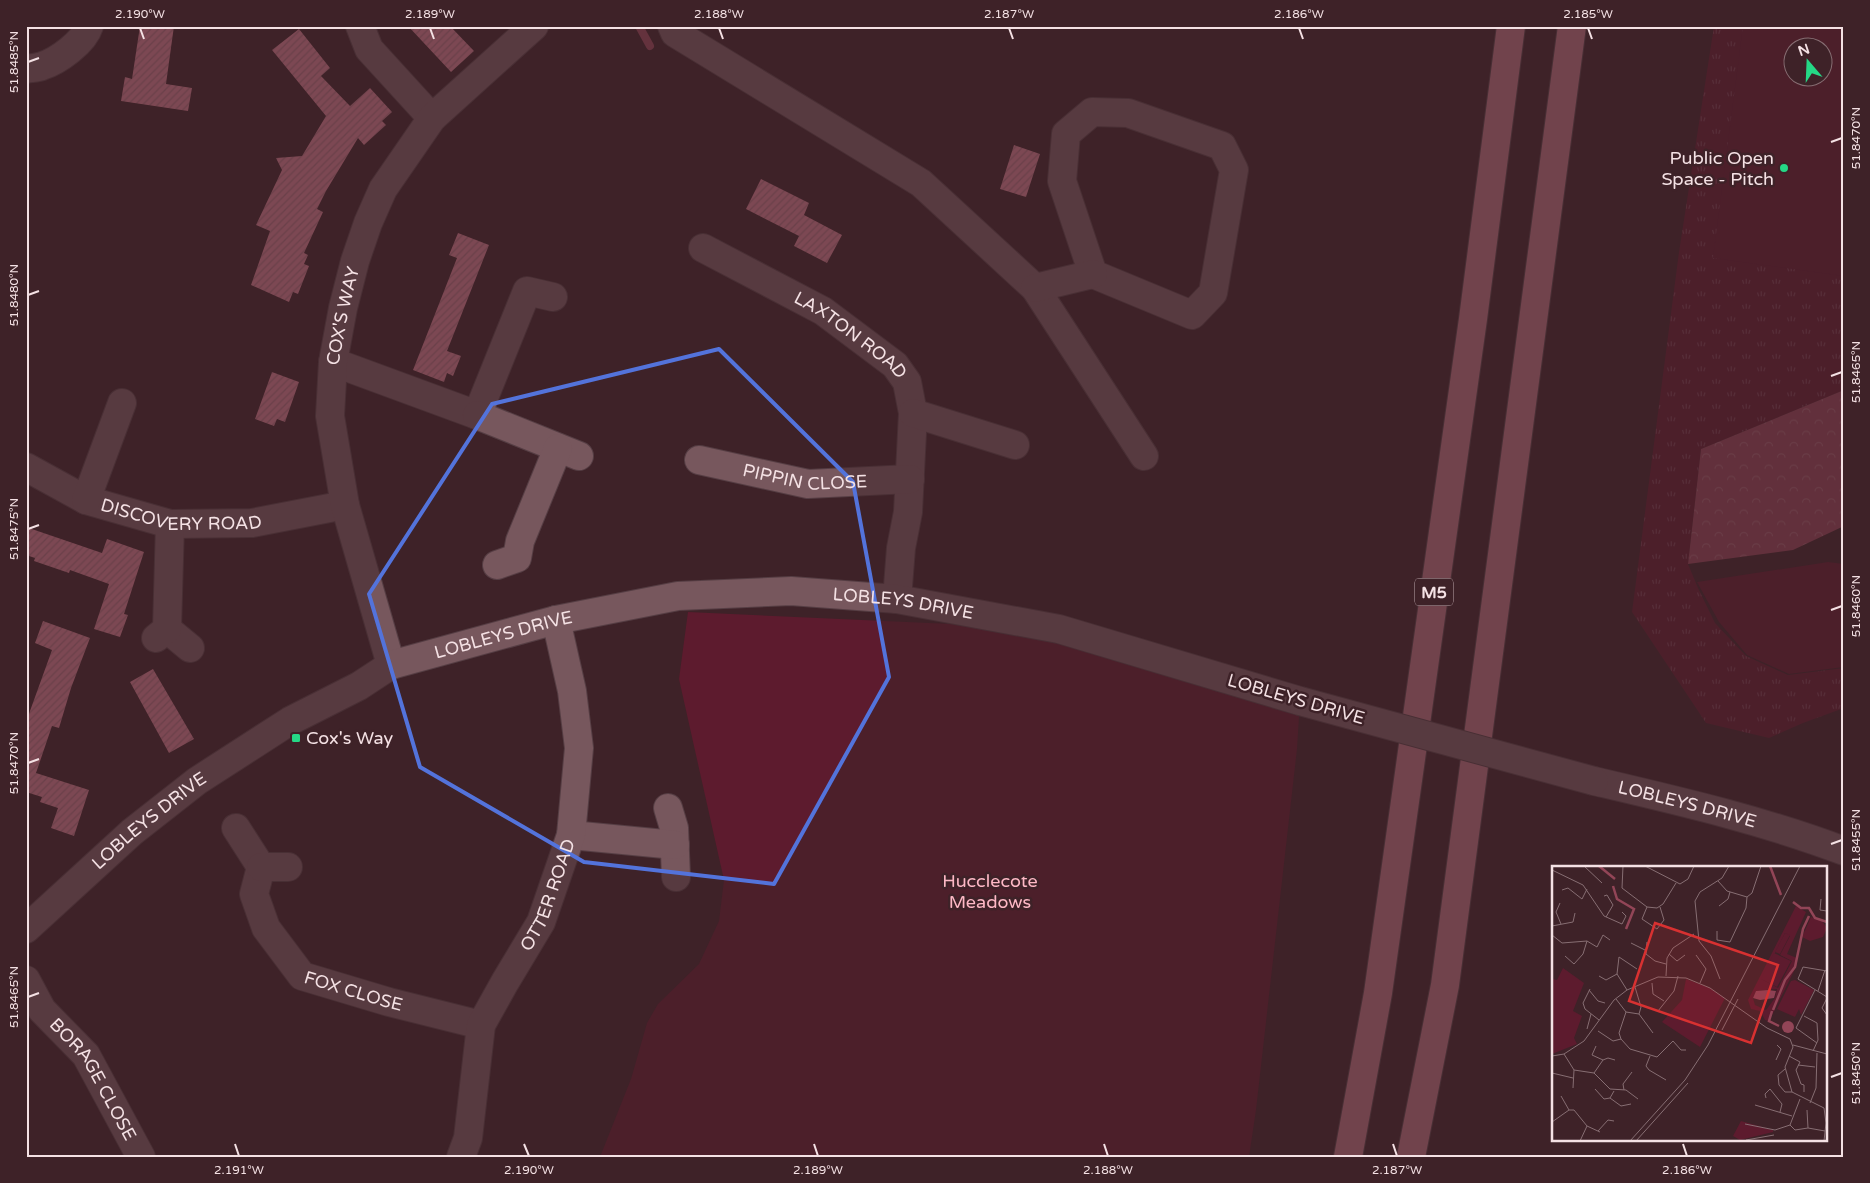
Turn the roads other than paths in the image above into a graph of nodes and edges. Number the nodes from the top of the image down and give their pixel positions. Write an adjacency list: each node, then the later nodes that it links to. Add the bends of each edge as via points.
1 (88, 26): 7 (street, via 75,46 42,66)
2 (360, 26): 8 (street, via 369,49)
3 (534, 26): 8 (street, COX'S WAY)
4 (672, 26): 11 (street, via 675,33 921,183)
5 (1511, 26): 44 (highway, M5, via 1378,993)
6 (1572, 26): 45 (highway, via 1445,985)
7 (26, 69)
8 (432, 118): 13 (street, COX'S WAY, via 383,189 368,223 355,261)
9 (703, 248): 15 (street, LAXTON ROAD, via 823,311 895,365 906,382)
10 (1093, 274): 10 (street, via 1192,316 1213,293 1234,170 1222,146 1128,112 1092,112 1066,134 1062,180); 11 (street)
11 (1035, 288): 18 (street)
12 (553, 297): 16 (street, via 519,286)
13 (333, 362): 16 (street); 23 (street, COX'S WAY, via 330,416)
14 (122, 403): 22 (street)
15 (913, 413): 17 (street); 21 (street, LAXTON ROAD)
16 (477, 415): 25 (street, via 568,452 520,541 517,558)
17 (1015, 444)
18 (1144, 456)
19 (699, 460): 21 (street, PIPPIN CLOSE, via 808,484)
20 (26, 467): 22 (street, DISCOVERY ROAD)
21 (910, 479): 26 (street, LAXTON ROAD)
22 (86, 500): 24 (street, DISCOVERY ROAD)
23 (345, 505): 24 (street, DISCOVERY ROAD, via 252,523); 29 (street, COX'S WAY)
24 (170, 524): 28 (street, via 162,634)
25 (497, 565)
26 (897, 599): 27 (street, LOBLEYS DRIVE, via 791,592 678,596); 34 (street, LOBLEYS DRIVE, bridge, via 1059,629 1300,701 1594,781 1704,806 1791,831)
27 (556, 620): 29 (street, LOBLEYS DRIVE); 32 (street, OTTER ROAD, via 572,691 579,748)
28 (190, 648)
29 (391, 665): 38 (street, LOBLEYS DRIVE, via 359,686 290,721 197,781 132,832)
30 (668, 808): 33 (street)
31 (236, 828): 35 (street)
32 (571, 835): 33 (street); 41 (street, OTTER ROAD, via 541,922)
33 (675, 845): 37 (street)
34 (1844, 851)
35 (261, 867): 36 (street); 41 (street, FOX CLOSE, via 254,894 266,928 302,976)
36 (288, 867)
37 (676, 877)
38 (26, 929)
39 (26, 980): 40 (street, BORAGE CLOSE)
40 (34, 1018): 42 (street, BORAGE CLOSE, via 86,1055)
41 (481, 1025): 43 (street, OTTER ROAD, via 468,1138)
42 (141, 1157)
43 (461, 1157)
44 (1348, 1157)
45 (1411, 1157)

